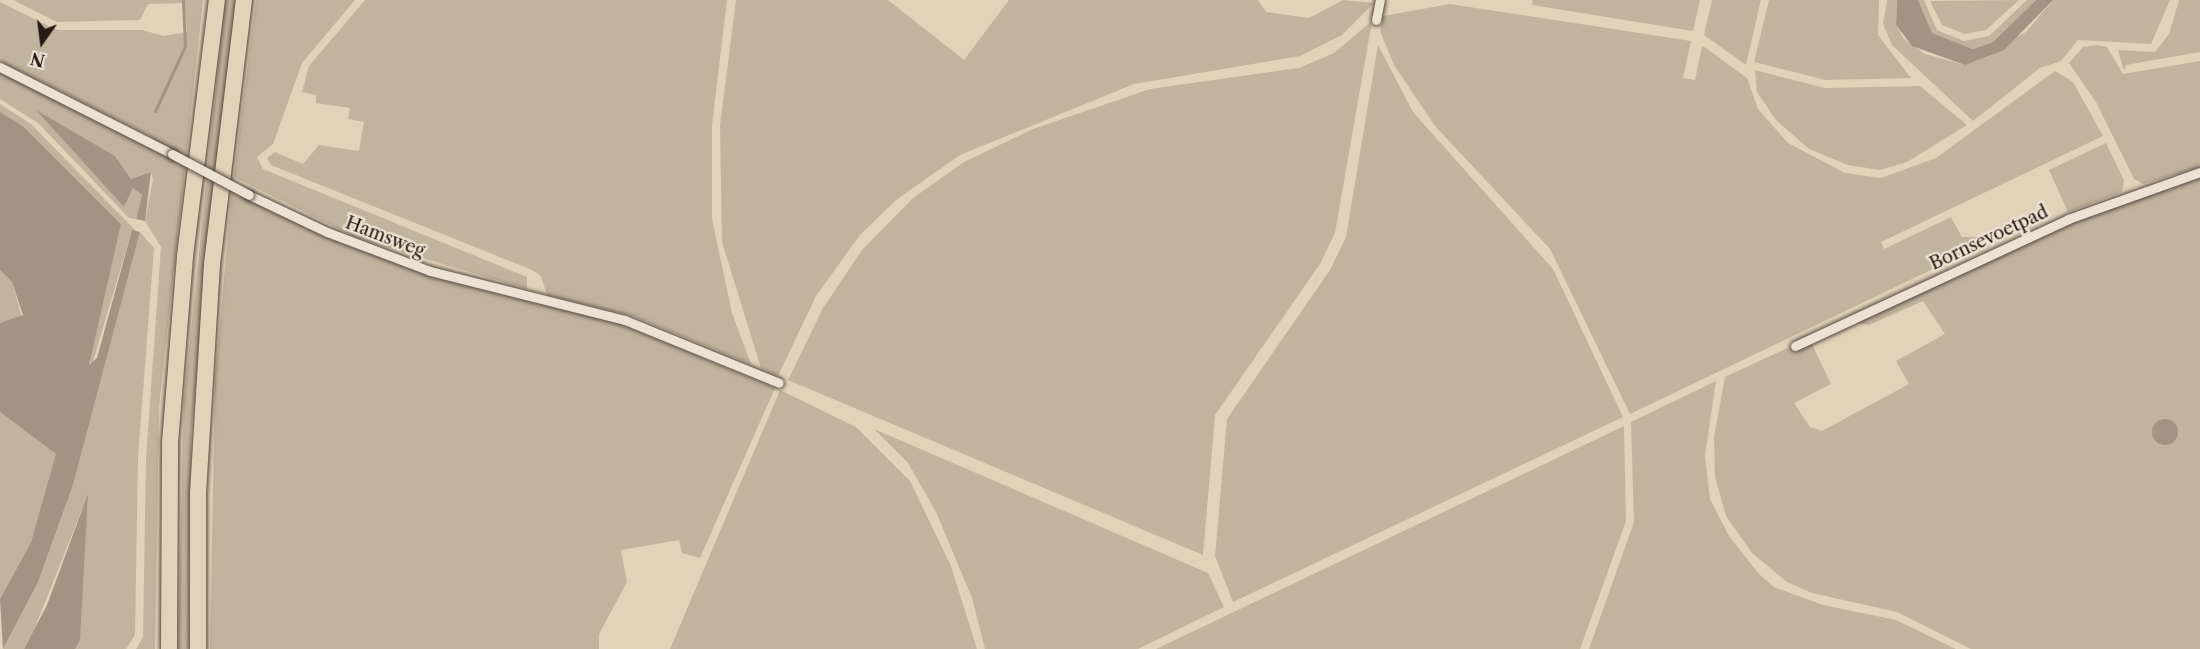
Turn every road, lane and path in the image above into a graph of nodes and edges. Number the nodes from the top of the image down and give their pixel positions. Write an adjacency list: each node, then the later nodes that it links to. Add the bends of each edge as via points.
1 (217, 0): 9 (highway, via 187,245 170,443)
2 (244, 0): 10 (highway, via 212,264 198,493)
3 (1380, 0): 4 (street)
4 (1376, 20)
5 (0, 67): 8 (street, Hamsweg, bridge, via 249,195 430,272 625,320)
6 (2200, 172): 7 (street, Bornsevoetpad, via 2068,219)
7 (1796, 346)
8 (779, 383)
9 (169, 649)
10 (198, 649)

